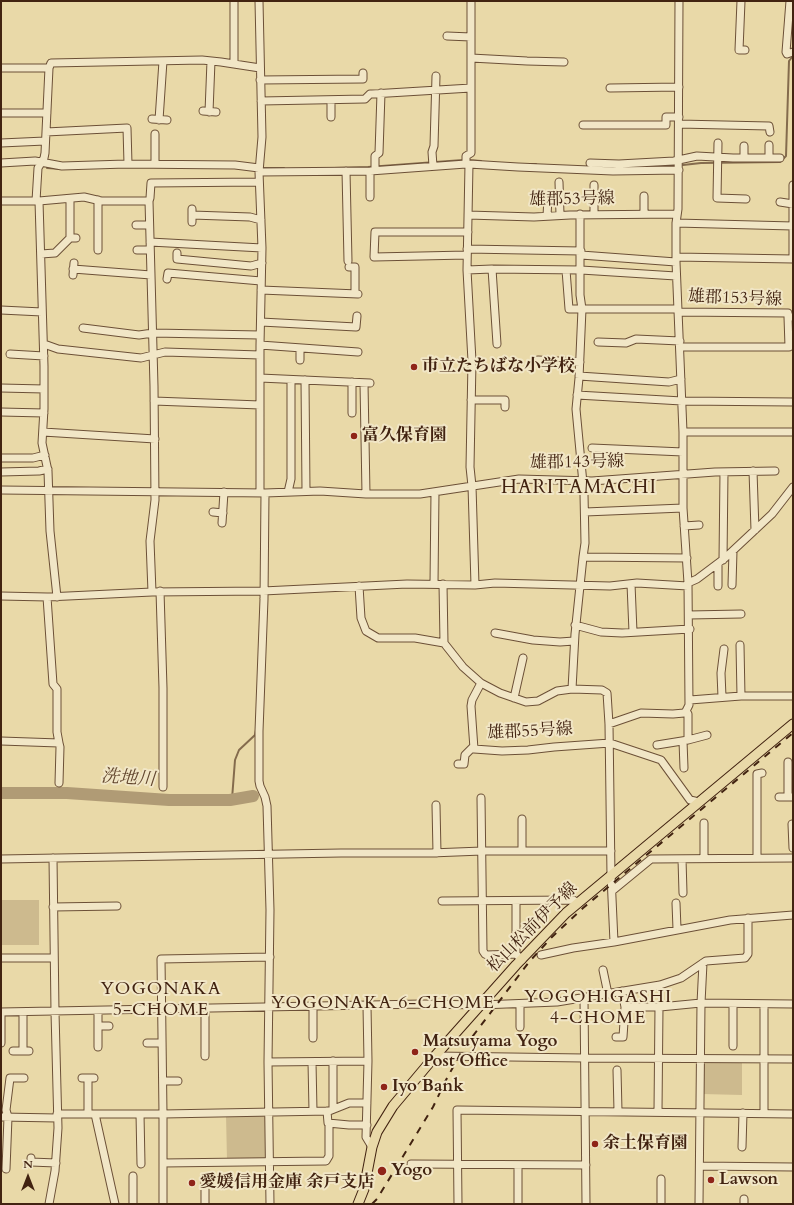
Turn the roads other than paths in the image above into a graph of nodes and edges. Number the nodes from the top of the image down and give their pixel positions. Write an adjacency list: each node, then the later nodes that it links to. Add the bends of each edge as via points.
1 (234, 1): 15 (street, via 237,30)
2 (259, 1): 18 (street)
3 (471, 1): 8 (street)
4 (679, 1): 22 (street)
5 (741, 1): 9 (street, via 739,50)
6 (790, 1): 10 (street, via 786,52)
7 (447, 36): 8 (street)
8 (471, 37): 11 (street)
9 (745, 50)
10 (793, 52)
11 (471, 58): 14 (street); 23 (street)
12 (163, 61): 13 (street); 17 (street, via 51,63); 33 (street, via 163,120)
13 (211, 61): 15 (street); 29 (street)
14 (564, 62)
15 (234, 64): 18 (street)
16 (1, 68): 17 (street)
17 (49, 68): 31 (street)
18 (260, 68): 21 (street)
19 (363, 73): 21 (street, via 363,79)
20 (436, 76): 25 (street)
21 (260, 80): 28 (street)
22 (679, 87): 24 (street); 34 (street)
23 (469, 88): 25 (street); 35 (street); 56 (street, via 471,153 466,156)
24 (610, 88)
25 (436, 90): 26 (street); 53 (street)
26 (381, 94): 27 (street, via 370,94 364,99); 57 (street, via 379,153 375,156)
27 (331, 100): 28 (street); 32 (street)
28 (261, 101): 58 (street, via 262,137)
29 (209, 112)
30 (1, 113): 31 (street, via 10,110)
31 (47, 113): 37 (street)
32 (331, 117)
33 (152, 120)
34 (679, 120): 36 (street, via 666,117 666,125); 38 (street, via 734,128 769,126); 49 (street)
35 (467, 122)
36 (583, 125)
37 (46, 132): 40 (street); 54 (street, via 127,128)
38 (770, 132)
39 (155, 134): 55 (street)
40 (45, 141): 41 (street); 51 (street, via 45,153)
41 (1, 143)
42 (718, 143): 50 (street)
43 (769, 145): 46 (street)
44 (744, 146): 45 (street)
45 (744, 158): 46 (street); 50 (street)
46 (769, 158): 47 (street)
47 (780, 158)
48 (592, 161): 49 (street, via 620,164)
49 (679, 161): 50 (street, via 697,156); 59 (street)
50 (718, 161): 69 (street, via 717,198)
51 (41, 162): 52 (street); 54 (street, via 62,166); 72 (street, via 38,168)
52 (1, 163)
53 (433, 163): 56 (street); 57 (street)
54 (128, 164): 55 (street)
55 (155, 164): 58 (street, via 235,165)
56 (467, 164): 59 (street, via 613,171); 81 (street)
57 (374, 168): 60 (street); 66 (street)
58 (259, 170): 60 (street); 61 (street)
59 (678, 170): 79 (street)
60 (346, 171): 113 (street, via 350,212 348,262 355,267 356,294)
61 (259, 182): 73 (street, via 151,183); 84 (street)
62 (560, 182): 82 (street)
63 (594, 185): 77 (street)
64 (793, 185): 75 (street)
65 (644, 196): 78 (street)
66 (370, 197)
67 (70, 198): 70 (street); 72 (street); 97 (street, via 73,238 55,253)
68 (548, 198): 83 (street)
69 (746, 199)
70 (98, 200): 73 (street); 91 (street)
71 (1, 201): 72 (street)
72 (37, 201): 97 (street)
73 (149, 201): 87 (street)
74 (780, 202): 75 (street)
75 (793, 206): 88 (street)
76 (580, 214): 77 (street, 雄郡53号線); 82 (street, 雄郡53号線); 96 (street)
77 (594, 214): 78 (street, 雄郡53号線)
78 (644, 214): 79 (street, 雄郡53号線)
79 (677, 214): 85 (street)
80 (192, 215): 84 (street, via 234,213)
81 (468, 215): 83 (street, 雄郡53号線); 89 (street)
82 (560, 215): 83 (street, 雄郡53号線)
83 (547, 216)
84 (261, 220): 92 (street)
85 (676, 224): 88 (street); 99 (street)
86 (136, 225): 87 (street)
87 (149, 225): 90 (street)
88 (793, 226): 100 (street)
89 (468, 232): 95 (street); 95 (street, via 375,232 374,257)
90 (150, 242): 92 (street); 94 (street)
91 (95, 245)
92 (262, 248): 102 (street)
93 (137, 250): 94 (street)
94 (150, 250): 109 (street)
95 (467, 252): 96 (street); 105 (street)
96 (581, 253): 99 (street); 107 (street)
97 (41, 254): 117 (street)
98 (177, 254): 102 (street, via 177,259 234,261 251,266)
99 (676, 259): 100 (street); 110 (street)
100 (793, 259)
101 (113, 263): 108 (street)
102 (262, 263): 112 (street)
103 (73, 269): 108 (street)
104 (492, 269): 105 (street); 106 (street); 126 (street)
105 (467, 270): 147 (street, via 472,361)
106 (566, 270): 107 (street); 114 (street, via 569,309)
107 (581, 270): 110 (street); 114 (street)
108 (112, 272): 109 (street)
109 (151, 274): 122 (street)
110 (676, 276): 116 (street)
111 (167, 279): 112 (street, via 168,273 224,281)
112 (261, 281): 113 (street)
113 (261, 290): 120 (street)
114 (582, 308): 116 (street); 137 (street)
115 (1, 310): 117 (street)
116 (678, 311): 119 (street, 雄郡153号線, via 788,312); 127 (street)
117 (42, 312): 125 (street)
118 (357, 316): 120 (street, via 356,327)
119 (791, 317): 127 (street, via 789,347)
120 (261, 322): 123 (street)
121 (88, 327): 122 (street, via 145,335)
122 (153, 333): 123 (street); 134 (street)
123 (260, 335): 128 (street)
124 (598, 342): 127 (street, via 608,346 636,339)
125 (44, 344): 133 (street); 134 (street, via 58,349 141,358)
126 (497, 344)
127 (680, 344): 140 (street)
128 (260, 345): 129 (street); 132 (street)
129 (300, 348): 130 (street); 135 (street)
130 (358, 352)
131 (10, 354): 133 (street)
132 (260, 355): 134 (street, via 192,356 165,352); 139 (street)
133 (44, 356): 145 (street)
134 (154, 356): 148 (street)
135 (300, 360)
136 (538, 360): 137 (street)
137 (580, 362): 138 (street)
138 (579, 376): 140 (street, via 669,382); 146 (street)
139 (260, 378): 141 (street); 151 (street)
140 (681, 379): 149 (street)
141 (291, 380): 142 (street); 177 (street, via 291,479)
142 (305, 380): 143 (street); 178 (street)
143 (352, 382): 155 (street); 181 (street, via 367,383)
144 (1, 388): 145 (street)
145 (44, 389): 154 (street)
146 (577, 395): 149 (street); 170 (street)
147 (471, 400): 152 (street, via 505,400); 171 (street)
148 (154, 401): 151 (street); 159 (street)
149 (682, 401): 150 (street); 157 (street)
150 (793, 402)
151 (260, 405): 180 (street)
152 (505, 407)
153 (1, 412): 154 (street)
154 (44, 413): 156 (street)
155 (352, 413)
156 (43, 432): 159 (street); 162 (street)
157 (683, 432): 158 (street); 161 (street)
158 (793, 432)
159 (155, 439): 175 (street)
160 (592, 448): 161 (street)
161 (683, 452): 169 (street)
162 (45, 455): 163 (street, via 33,458); 164 (street)
163 (1, 458)
164 (48, 469): 166 (street); 174 (street)
165 (753, 471): 167 (street, 雄郡143号線); 168 (street, 雄郡143号線); 189 (street)
166 (1, 472)
167 (724, 472): 169 (street, 雄郡143号線); 193 (street)
168 (775, 472)
169 (684, 475): 170 (street, 雄郡143号線); 182 (street)
170 (584, 481): 171 (street, 雄郡143号線, via 518,479); 185 (street)
171 (472, 486): 179 (street, 雄郡143号線); 198 (street)
172 (793, 487): 189 (street, via 772,514)
173 (1, 490): 174 (street, 雄郡143号線)
174 (49, 491): 175 (street, 雄郡143号線); 207 (street, via 50,531)
175 (155, 492): 176 (street, 雄郡143号線); 204 (street, via 150,541)
176 (224, 492): 180 (street, 雄郡143号線); 184 (street)
177 (288, 492): 178 (street, 雄郡143号線); 180 (street, 雄郡143号線)
178 (306, 492): 181 (street, 雄郡143号線)
179 (435, 492): 181 (street, 雄郡143号線); 194 (street)
180 (263, 493): 203 (street)
181 (366, 494)
182 (684, 508): 185 (street); 188 (street)
183 (213, 512): 184 (street)
184 (223, 512): 186 (street)
185 (585, 512): 191 (street)
186 (222, 523)
187 (699, 525): 188 (street)
188 (684, 526): 192 (street)
189 (755, 530): 190 (street)
190 (733, 551): 193 (street); 197 (street)
191 (583, 557): 192 (street); 199 (street)
192 (687, 558): 200 (street)
193 (721, 562): 200 (street); 202 (street)
194 (434, 584): 195 (street); 201 (street)
195 (443, 584): 198 (street); 215 (street)
196 (631, 584): 199 (street); 200 (street); 212 (street)
197 (732, 584)
198 (475, 585): 199 (street)
199 (580, 585): 210 (street)
200 (688, 585): 209 (street)
201 (359, 586): 203 (street); 215 (street, via 361,618 366,631 378,638 415,638)
202 (718, 586)
203 (263, 591): 204 (street); 255 (street, via 259,781 266,801)
204 (156, 592): 207 (street); 241 (street, via 163,688)
205 (1, 596): 206 (street)
206 (47, 597): 207 (street); 232 (street, via 53,684 57,689)
207 (57, 597)
208 (741, 614): 209 (street)
209 (689, 615): 211 (street)
210 (575, 625): 212 (street, via 601,632); 214 (street)
211 (690, 629): 212 (street); 225 (street)
212 (633, 632)
213 (495, 633): 214 (street, via 533,640)
214 (574, 641): 220 (street)
215 (444, 643): 219 (street, via 463,667)
216 (740, 645): 221 (street, via 743,671)
217 (724, 649): 223 (street)
218 (523, 658): 224 (street)
219 (481, 683): 224 (street); 235 (street, 雄郡55号線, via 471,706)
220 (572, 689): 224 (street, via 557,691 538,701 526,702); 227 (street, via 606,691)
221 (741, 696): 222 (street); 223 (street)
222 (793, 696)
223 (722, 697): 225 (street)
224 (514, 698)
225 (690, 700): 226 (street)
226 (686, 711): 227 (street, via 679,714 641,713); 230 (street)
227 (609, 724): 233 (street)
228 (793, 724): 245 (main road, 松山松前伊予線)
229 (707, 735): 230 (street)
230 (686, 740): 234 (street); 238 (street)
231 (1, 741): 232 (street)
232 (59, 743): 240 (street)
233 (610, 744): 235 (street, 雄郡55号線, via 522,750); 245 (street, 雄郡55号線, via 661,760 690,800); 253 (street)
234 (657, 745)
235 (474, 747): 236 (street, via 465,755 464,764)
236 (458, 764)
237 (786, 767): 243 (street)
238 (684, 768)
239 (762, 774): 258 (street, via 757,774)
240 (59, 783)
241 (163, 787)
242 (779, 797): 243 (street)
243 (790, 797)
244 (481, 798): 251 (street)
245 (698, 802): 262 (main road, 松山松前伊予線)
246 (436, 805): 254 (street)
247 (522, 819): 252 (street)
248 (704, 824): 257 (street)
249 (792, 824): 250 (street)
250 (793, 848)
251 (482, 851): 252 (street); 254 (street); 266 (street)
252 (522, 851): 253 (street)
253 (611, 851): 262 (street)
254 (437, 853): 255 (street)
255 (268, 855): 256 (street); 277 (street)
256 (53, 858): 260 (street); 270 (street)
257 (704, 858): 258 (street); 261 (street)
258 (757, 858): 259 (street)
259 (793, 858)
260 (1, 859)
261 (682, 859): 263 (street, via 651,859); 264 (street)
262 (611, 876): 263 (street); 268 (main road, 松山松前伊予線)
263 (612, 891): 275 (street)
264 (683, 893)
265 (442, 901): 266 (street)
266 (483, 901): 267 (street); 278 (street, via 485,954)
267 (516, 901): 268 (street, via 573,900); 278 (street)
268 (579, 903): 278 (main road, 松山松前伊予線)
269 (676, 903): 274 (street)
270 (53, 906): 271 (street); 280 (street)
271 (117, 906)
272 (793, 915): 273 (street)
273 (748, 918): 274 (street); 281 (street, via 747,957)
274 (677, 929): 275 (street)
275 (614, 942): 276 (street)
276 (541, 955)
277 (270, 957): 293 (street); 298 (street, via 161,959)
278 (519, 957): 291 (main road, 松山松前伊予線)
279 (1, 958): 280 (street)
280 (54, 958): 302 (street)
281 (703, 963): 283 (street, via 676,980); 287 (street)
282 (603, 970): 284 (street)
283 (622, 990): 284 (street); 295 (street)
284 (608, 994): 285 (street)
285 (584, 998): 286 (street); 316 (street)
286 (520, 1004): 291 (street); 305 (street)
287 (701, 1004): 288 (street); 296 (street); 318 (street)
288 (733, 1004): 289 (street); 311 (street)
289 (764, 1004): 290 (street); 319 (street)
290 (793, 1004)
291 (481, 1005): 292 (street); 315 (main road, 松山松前伊予線)
292 (367, 1006): 294 (street); 321 (street)
293 (269, 1007): 294 (street); 297 (street); 322 (street)
294 (313, 1007): 307 (street)
295 (624, 1007): 296 (street); 306 (street, via 623,1037)
296 (659, 1007): 317 (street)
297 (205, 1009): 298 (street); 314 (street)
298 (162, 1010): 299 (street); 310 (street)
299 (98, 1011): 302 (street); 303 (street)
300 (1, 1012): 301 (street); 308 (street)
301 (23, 1012): 302 (street); 313 (street, via 26,1051)
302 (55, 1012): 344 (street)
303 (98, 1026): 304 (street); 312 (street)
304 (109, 1026)
305 (520, 1027)
306 (616, 1037)
307 (313, 1038)
308 (3, 1043)
309 (147, 1043): 310 (street)
310 (162, 1043): 328 (street)
311 (733, 1046)
312 (98, 1047)
313 (13, 1051)
314 (205, 1056)
315 (435, 1056): 316 (street); 348 (main road, 松山松前伊予線, via 393,1106 377,1132)
316 (584, 1058): 317 (street); 333 (street)
317 (658, 1059): 318 (street); 336 (street)
318 (701, 1059): 319 (street); 337 (street)
319 (764, 1059): 320 (street); 339 (street)
320 (793, 1059)
321 (368, 1061): 324 (street); 330 (street)
322 (268, 1062): 323 (street); 335 (street)
323 (312, 1062): 324 (street); 332 (street)
324 (333, 1062): 331 (street)
325 (617, 1070): 334 (street)
326 (24, 1078): 345 (street, via 10,1078)
327 (88, 1078): 340 (street)
328 (163, 1081): 329 (street); 342 (street)
329 (178, 1081)
330 (368, 1103): 331 (street, via 349,1103); 347 (street)
331 (330, 1110): 332 (street); 346 (street)
332 (313, 1111): 335 (street)
333 (585, 1111): 334 (street); 356 (street, via 457,1110); 358 (street)
334 (618, 1111): 336 (street)
335 (269, 1112): 342 (street); 352 (street)
336 (658, 1112): 337 (street)
337 (700, 1112): 338 (street); 359 (street)
338 (743, 1113): 339 (street); 349 (street)
339 (764, 1113): 343 (street)
340 (92, 1114): 341 (street); 344 (street); 366 (street)
341 (140, 1114): 342 (street); 354 (street)
342 (163, 1114): 353 (street)
343 (793, 1114)
344 (57, 1116): 345 (street); 351 (street)
345 (4, 1117): 361 (street)
346 (329, 1123): 347 (street); 352 (street, via 329,1156 326,1161)
347 (367, 1125): 348 (street, via 366,1137)
348 (372, 1147): 371 (main road, 松山松前伊予線, via 364,1189)
349 (742, 1147)
350 (31, 1158): 351 (street, via 31,1162)
351 (56, 1162): 365 (street)
352 (269, 1162): 353 (street); 370 (street)
353 (163, 1163): 368 (street)
354 (141, 1164)
355 (411, 1164): 356 (street)
356 (457, 1165): 357 (street); 372 (street)
357 (518, 1165): 358 (street); 373 (street)
358 (586, 1166): 374 (street)
359 (700, 1166): 360 (street); 376 (street)
360 (793, 1167)
361 (6, 1169)
362 (133, 1176): 367 (street)
363 (206, 1178): 369 (street)
364 (661, 1179): 375 (street)
365 (48, 1204)
366 (115, 1204)
367 (133, 1204)
368 (163, 1204)
369 (205, 1204)
370 (270, 1204)
371 (358, 1204)
372 (458, 1204)
373 (518, 1204)
374 (586, 1204)
375 (661, 1204)
376 (700, 1204)

